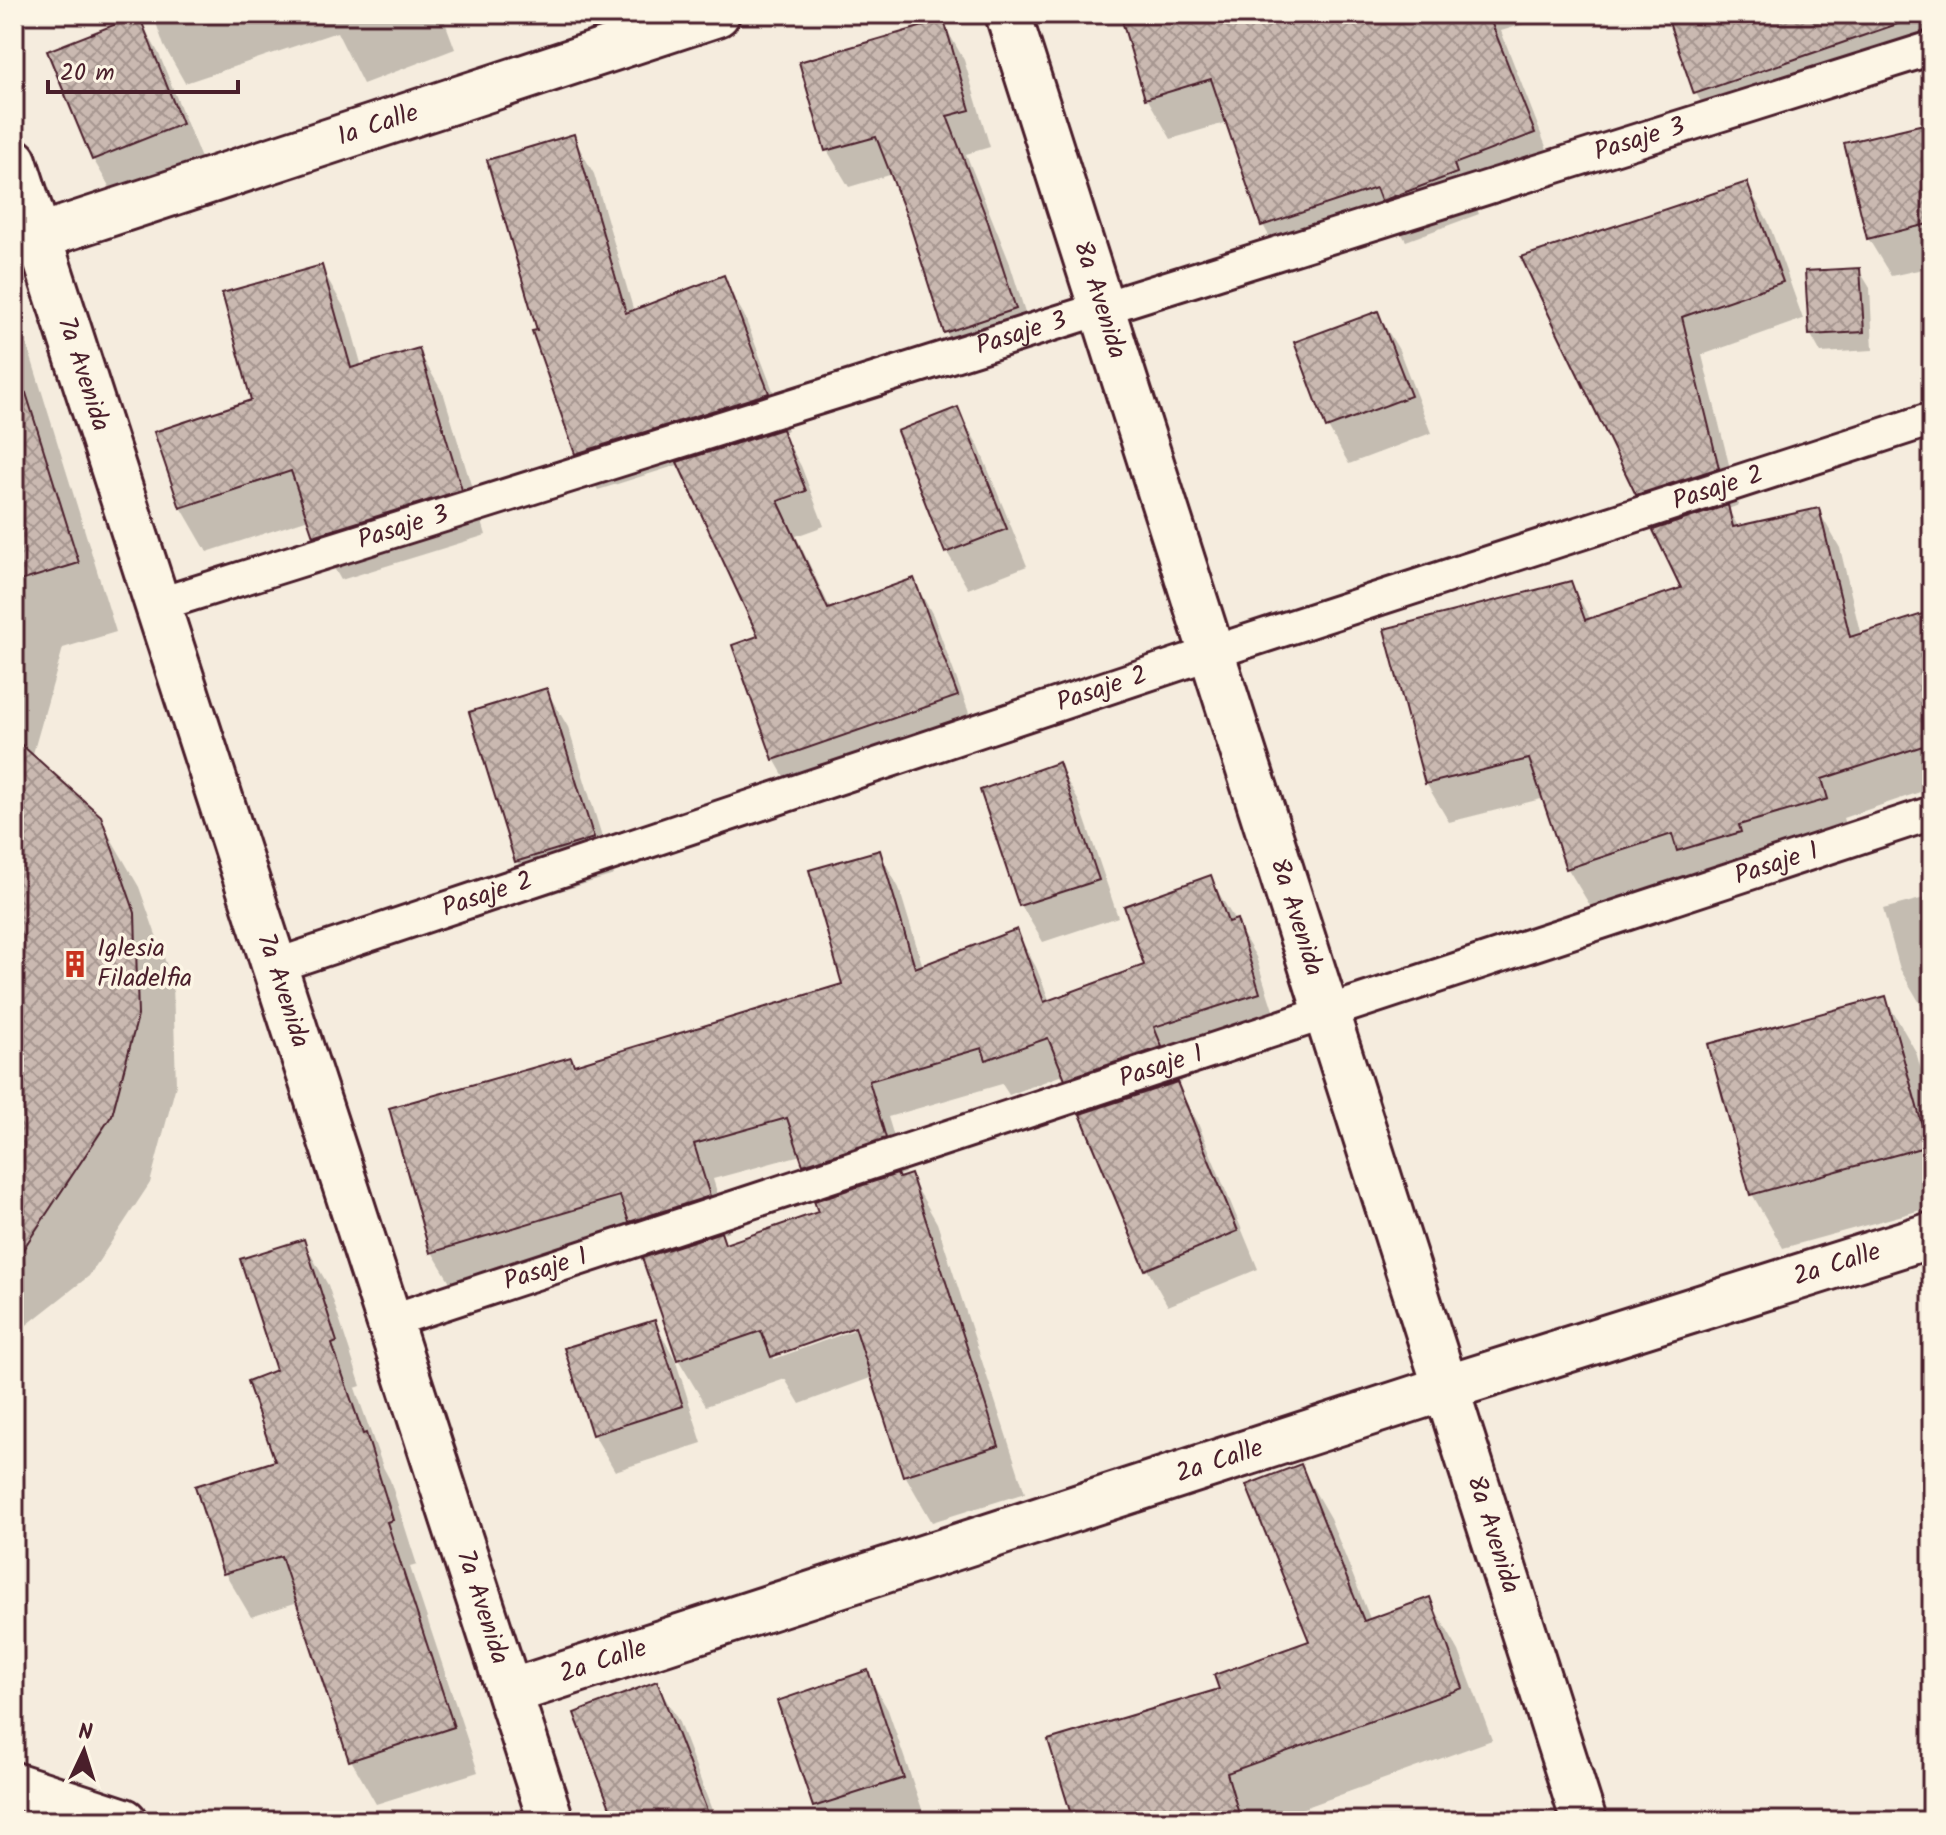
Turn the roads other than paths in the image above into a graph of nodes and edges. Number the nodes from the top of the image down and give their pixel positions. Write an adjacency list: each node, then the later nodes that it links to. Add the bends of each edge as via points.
1 (717, 14): 5 (street, 1a Calle)
2 (1008, 14): 6 (street, 8a Avenida)
3 (1932, 48): 6 (lane, Pasaje 3)
4 (14, 161): 5 (street, 7a Avenida)
5 (38, 237): 8 (street, 7a Avenida)
6 (1102, 308): 8 (lane, Pasaje 3); 9 (street, 8a Avenida)
7 (1932, 419): 9 (lane, Pasaje 2)
8 (157, 605): 11 (street, 7a Avenida)
9 (1211, 653): 11 (lane, Pasaje 2); 12 (street, 8a Avenida)
10 (1932, 813): 12 (lane, Pasaje 1)
11 (275, 966): 14 (street, 7a Avenida)
12 (1326, 1012): 14 (lane, Pasaje 1); 15 (street, 8a Avenida)
13 (1932, 1235): 15 (street, 2a Calle)
14 (390, 1321): 16 (street, 7a Avenida)
15 (1446, 1388): 16 (street, 2a Calle); 20 (street, 8a Avenida)
16 (510, 1692): 19 (street, 7a Avenida)
17 (14, 1785): 18 (street)
18 (124, 1821)
19 (551, 1821)
20 (1584, 1821)

